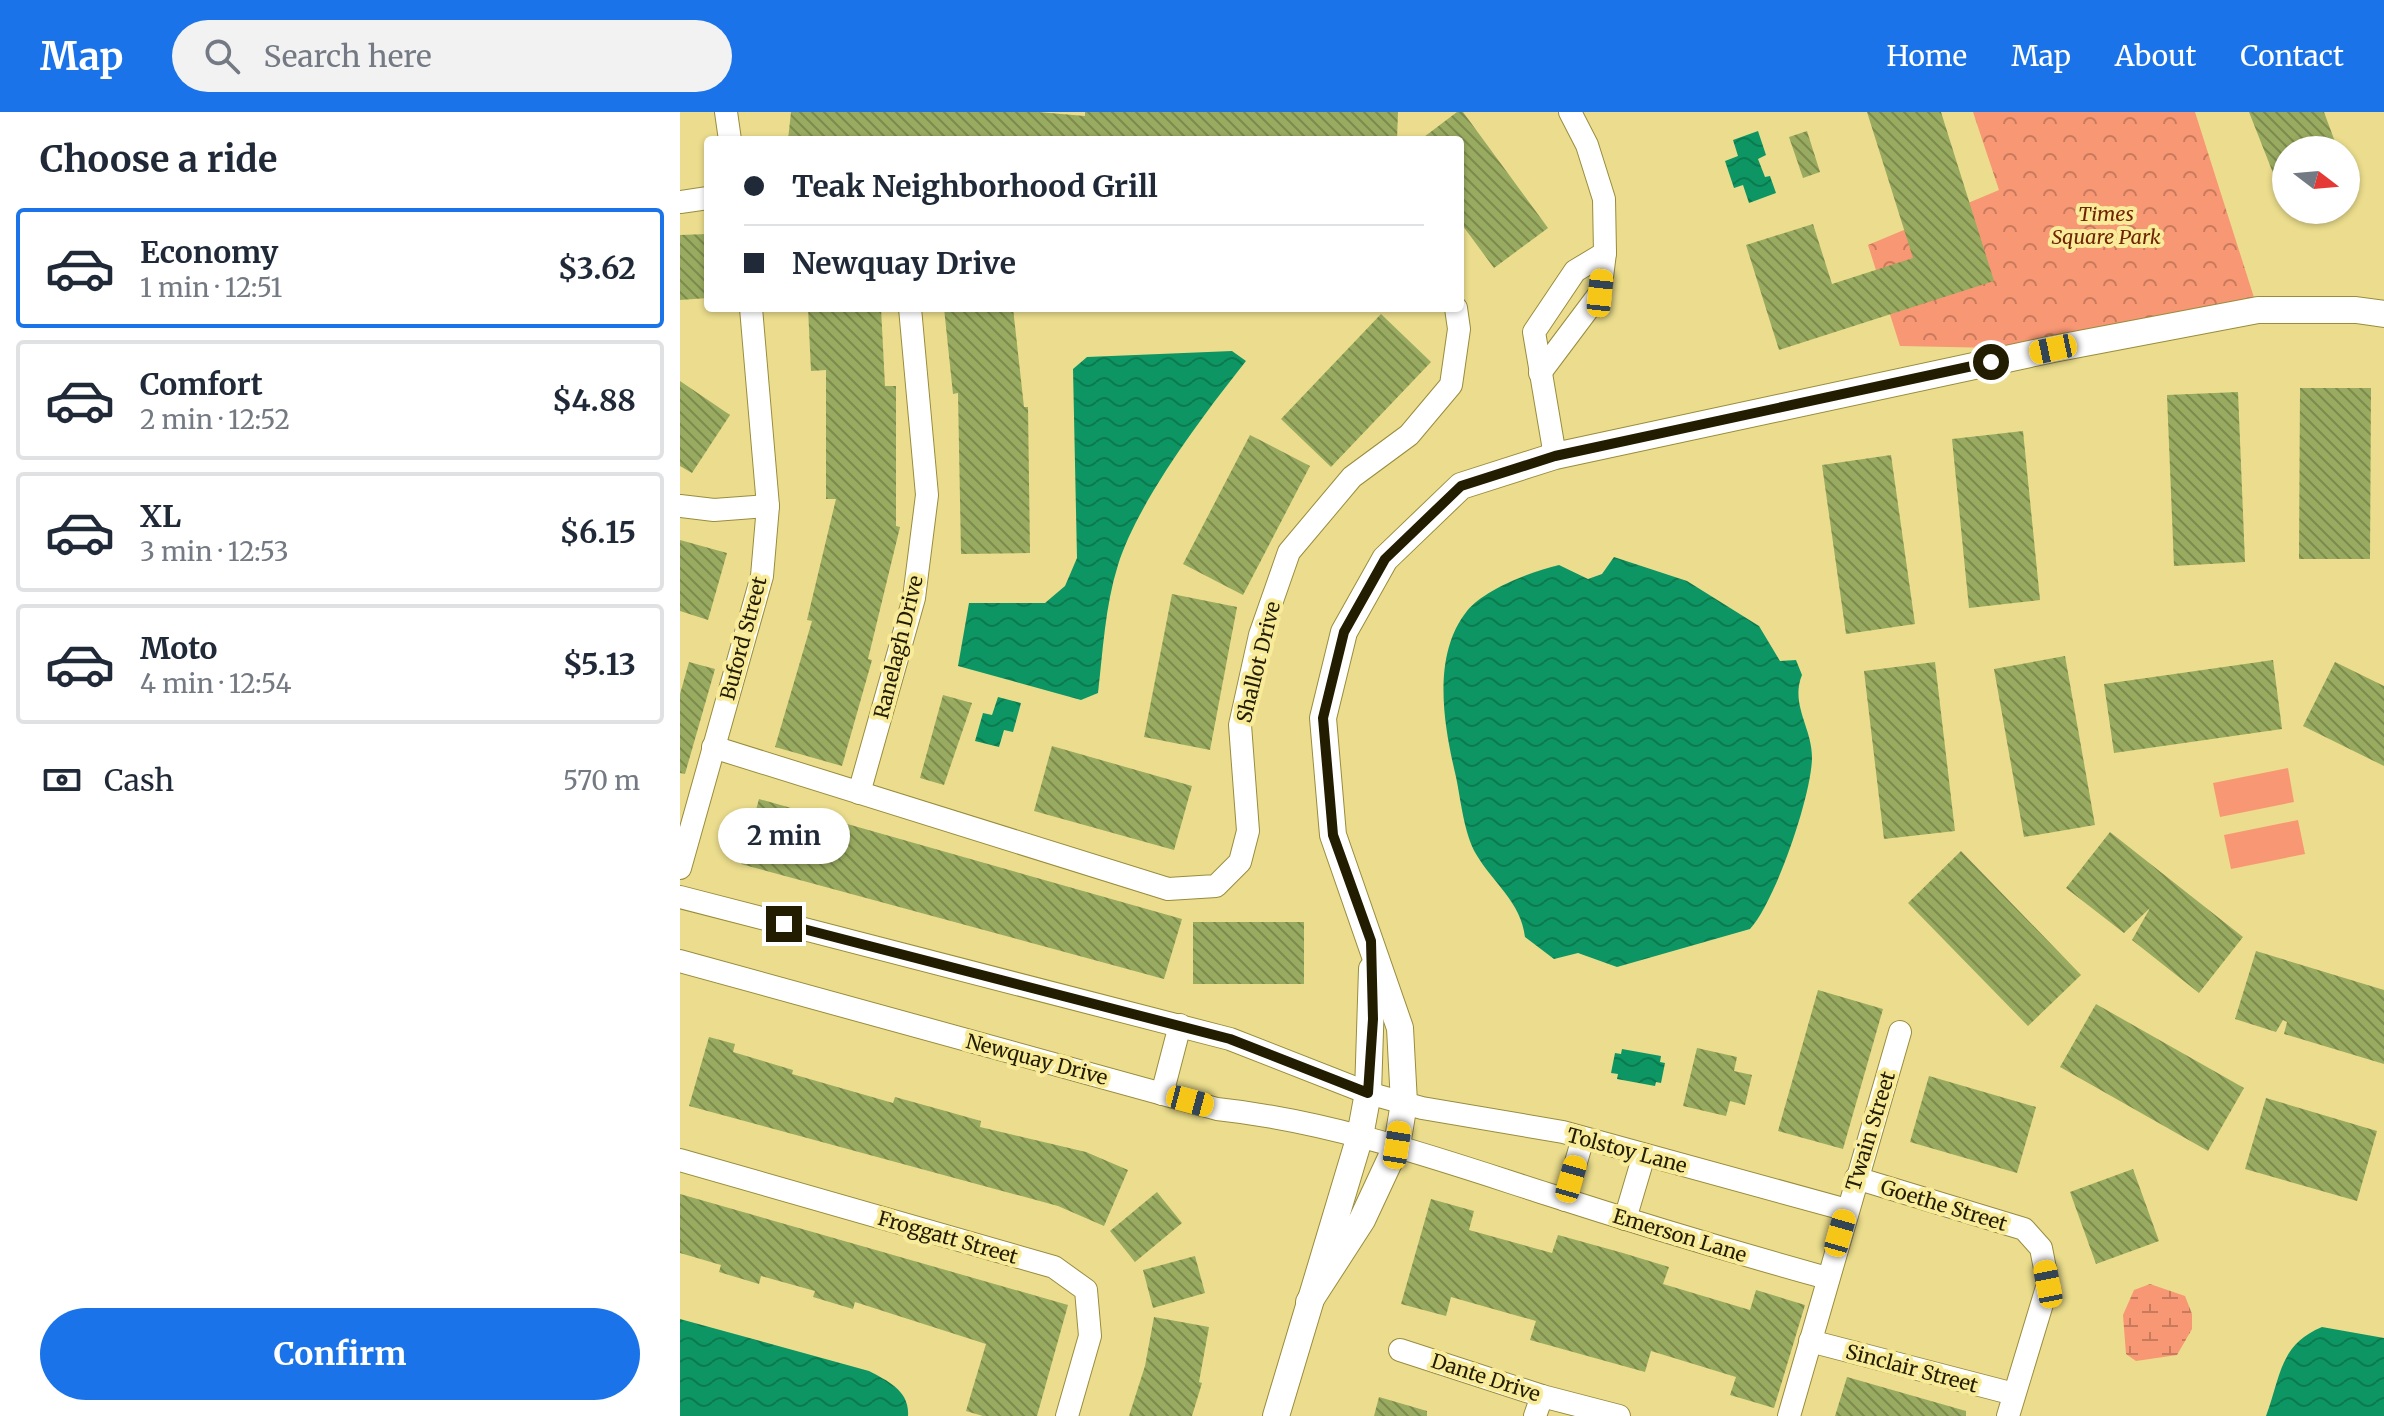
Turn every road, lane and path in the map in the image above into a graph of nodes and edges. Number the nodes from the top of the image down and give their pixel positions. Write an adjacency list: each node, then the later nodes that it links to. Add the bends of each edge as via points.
1 (726, 112): 3 (street)
2 (1570, 112): 6 (street, via 1604,199)
3 (729, 136)
4 (704, 199): 5 (street)
5 (680, 202)
6 (1605, 253): 7 (street, via 1575,271); 11 (street, via 1600,293)
7 (1559, 294): 11 (street); 13 (street, via 1534,332)
8 (751, 312): 16 (street, Buford Street)
9 (910, 312): 18 (street, Ranelagh Drive, via 927,495 914,598)
10 (1457, 312): 18 (street, Shallot Drive, via 1451,385 1409,435 1352,477 1289,552 1260,635 1240,725 1248,831 1240,862 1216,886 1168,889)
11 (1585, 312): 13 (street)
12 (2384, 314): 14 (street, via 2258,310)
13 (1540, 373): 14 (street)
14 (1555, 456): 21 (street, via 1461,486 1385,559 1344,632 1323,718 1333,835)
15 (680, 506): 16 (street)
16 (768, 506): 17 (street, Buford Street, via 762,576)
17 (713, 747): 18 (street, Shallot Drive); 19 (street, Buford Street)
18 (859, 793)
19 (680, 868)
20 (680, 897): 23 (street)
21 (1371, 941): 25 (street); 27 (street, via 1400,1028)
22 (680, 961): 26 (street, Newquay Drive)
23 (1180, 1025): 25 (street); 26 (street)
24 (1900, 1032): 33 (street, Twain Street)
25 (1368, 1093): 27 (street); 28 (street)
26 (1162, 1094): 28 (street, Newquay Drive, via 1217,1109 1286,1116)
27 (1404, 1103): 29 (street, Tolstoy Lane); 30 (street)
28 (1360, 1136): 30 (street, Newquay Drive); 38 (street)
29 (1583, 1138): 31 (street, Tolstoy Lane); 34 (street)
30 (1397, 1145): 34 (street, Emerson Lane); 38 (street, via 1362,1220)
31 (1644, 1155): 35 (street, Tolstoy Lane); 36 (street)
32 (680, 1160): 43 (street, Froggatt Street, via 1054,1267 1086,1290 1090,1336)
33 (1856, 1178): 35 (street, Twain Street); 41 (street, Goethe Street, via 2024,1229 2041,1248 2048,1284)
34 (1565, 1200): 36 (street, Emerson Lane)
35 (1847, 1210): 37 (street, Twain Street)
36 (1625, 1219): 37 (street, Emerson Lane)
37 (1827, 1278): 39 (street, Twain Street)
38 (1309, 1302): 44 (street)
39 (1810, 1341): 41 (street, Sinclair Street); 46 (street, Twain Street)
40 (1400, 1350): 42 (street, Dante Drive)
41 (2011, 1405)
42 (1538, 1406): 45 (street, Dante Drive)
43 (1067, 1416)
44 (1276, 1416)
45 (1619, 1416)
46 (1789, 1416)

